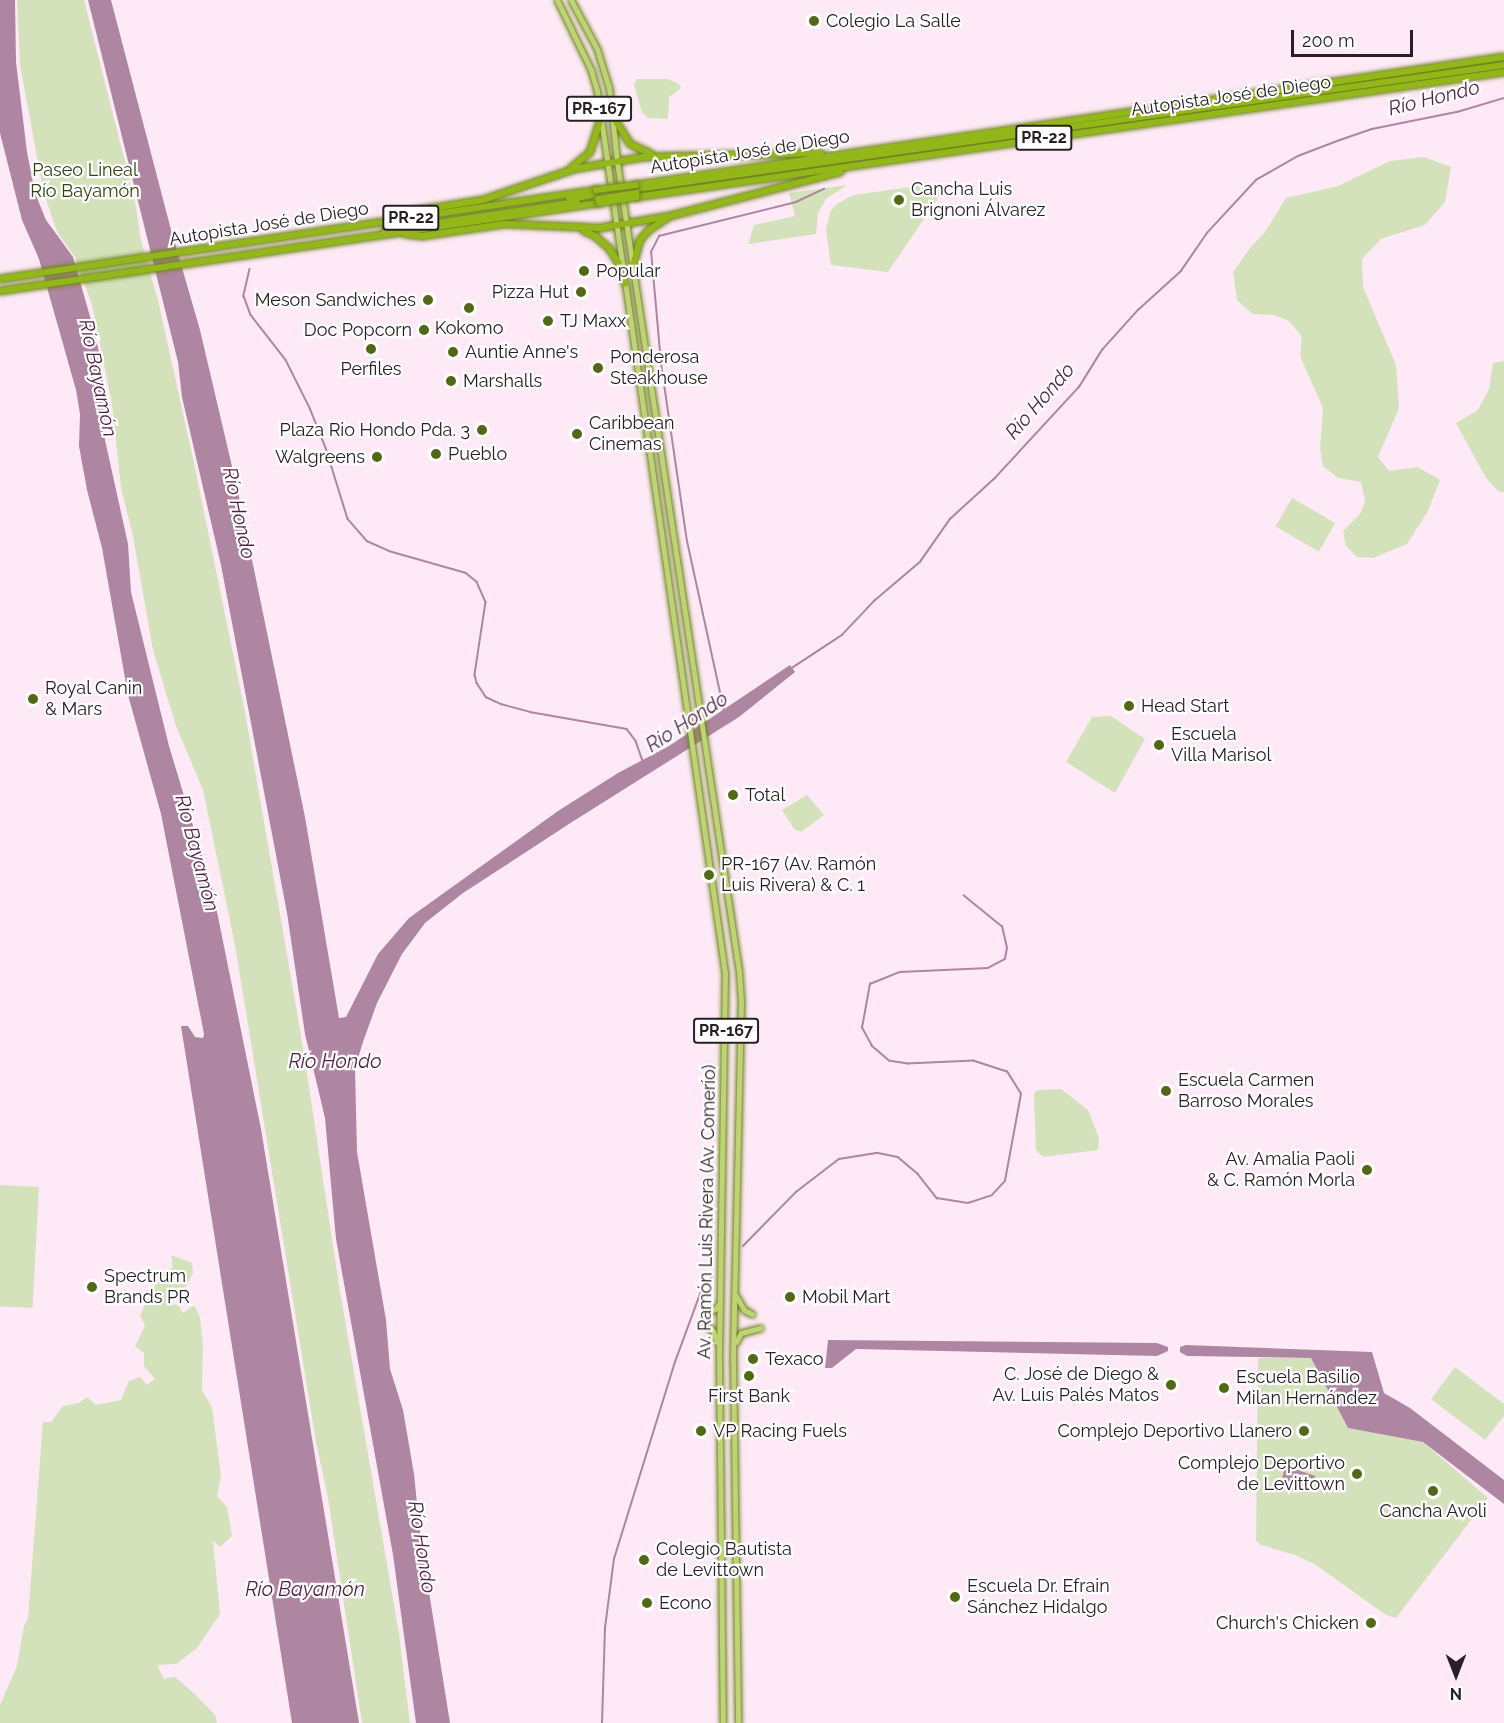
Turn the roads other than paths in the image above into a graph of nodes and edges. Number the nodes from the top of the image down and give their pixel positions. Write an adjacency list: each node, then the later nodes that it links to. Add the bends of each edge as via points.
1 (556, 0): 9 (main road, Av. Ramón Luis Rivera (Av. Comerío) / PR-167, via 591,70)
2 (572, 0): 8 (main road, Av. Ramón Luis Rivera (Av. Comerío) / PR-167, via 604,67)
3 (1504, 57): 10 (highway, Autopista José de Diego / PR-22)
4 (1504, 65): 5 (highway)
5 (1489, 70): 6 (highway, Autopista José de Diego / PR-22); 7 (highway, Autopista José de Diego / PR-22)
6 (1504, 72)
7 (1451, 75): 14 (highway, Autopista José de Diego / PR-22); 16 (highway)
8 (612, 115): 11 (highway, via 630,144 641,152); 12 (main road, Av. Ramón Luis Rivera (Av. Comerío) / PR-167)
9 (601, 119): 13 (main road, Av. Ramón Luis Rivera (Av. Comerío) / PR-167); 15 (highway, via 590,153)
10 (868, 149): 11 (highway, via 788,155); 16 (highway, Autopista José de Diego / PR-22)
11 (660, 156): 12 (highway)
12 (617, 162): 13 (highway); 20 (main road, Av. Ramón Luis Rivera (Av. Comerío) / PR-167)
13 (608, 164): 15 (highway); 21 (main road, Av. Ramón Luis Rivera (Av. Comerío) / PR-167)
14 (871, 164): 16 (highway, Autopista José de Diego / PR-22); 18 (highway)
15 (563, 172): 19 (highway, via 483,200 416,211)
16 (636, 191): 17 (highway, Autopista José de Diego / PR-22, bridge); 17 (highway, Autopista José de Diego / PR-22, bridge)
17 (598, 196): 19 (highway, Autopista José de Diego / PR-22); 23 (highway, Autopista José de Diego / PR-22); 24 (highway, via 392,229); 25 (highway, via 265,244)
18 (670, 216): 20 (highway); 26 (highway, via 644,235)
19 (390, 221): 25 (highway, Autopista José de Diego / PR-22)
20 (627, 224): 21 (highway); 26 (main road, Av. Ramón Luis Rivera (Av. Comerío) / PR-167)
21 (616, 225): 22 (highway); 28 (main road, Av. Ramón Luis Rivera (Av. Comerío) / PR-167)
22 (578, 229): 23 (highway, via 516,224 422,236); 28 (highway, via 609,248)
23 (393, 233): 24 (highway, Autopista José de Diego / PR-22)
24 (368, 237): 29 (highway, Autopista José de Diego / PR-22)
25 (226, 246): 27 (highway, Autopista José de Diego / PR-22)
26 (633, 266): 30 (main road, Av. Ramón Luis Rivera (Av. Comerío) / PR-167, via 739,972)
27 (0, 279)
28 (625, 284): 31 (main road, Av. Ramón Luis Rivera (Av. Comerío) / PR-167, via 696,762 726,1002)
29 (0, 291)
30 (735, 1292): 33 (main road, via 739,1304); 37 (main road, Av. Ramón Luis Rivera (Av. Comerío) / PR-167)
31 (720, 1302): 32 (main road); 36 (main road, Av. Ramón Luis Rivera (Av. Comerío) / PR-167)
32 (706, 1314)
33 (752, 1314)
34 (705, 1324): 36 (main road, via 713,1331)
35 (760, 1328): 37 (main road, via 741,1333)
36 (719, 1348): 38 (main road, Av. Ramón Luis Rivera (Av. Comerío) / PR-167)
37 (734, 1352): 39 (main road, Av. Ramón Luis Rivera (Av. Comerío) / PR-167)
38 (723, 1723)
39 (738, 1723)

